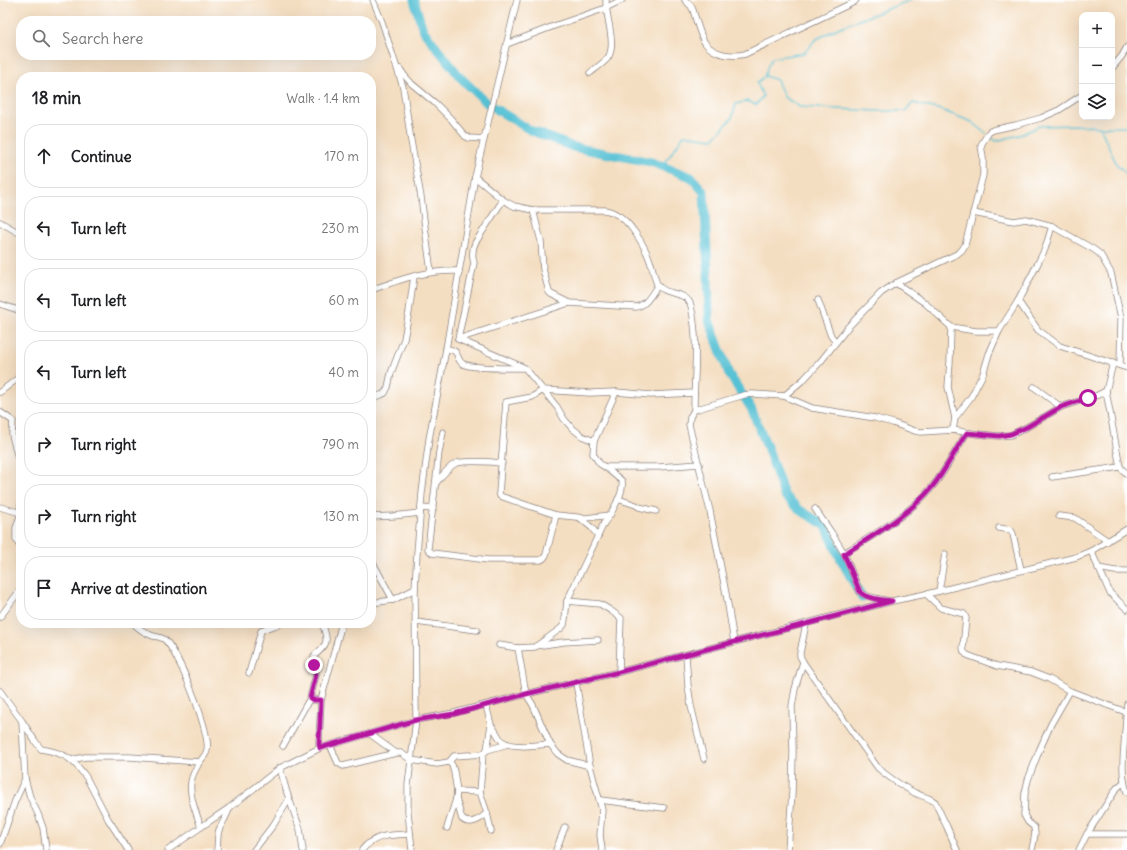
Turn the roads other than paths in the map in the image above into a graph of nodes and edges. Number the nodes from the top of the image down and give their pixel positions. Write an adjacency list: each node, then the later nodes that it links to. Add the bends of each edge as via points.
1 (373, 0): 10 (street)
2 (517, 0): 8 (street)
3 (606, 0): 7 (street)
4 (622, 0): 7 (street)
5 (685, 0): 6 (street, via 691,6 705,42 711,49 738,56)
6 (856, 0)
7 (605, 8): 8 (street); 12 (street, via 611,43 610,52 608,58)
8 (506, 44): 14 (street)
9 (1127, 47): 11 (street)
10 (393, 56): 14 (street, via 407,79 435,103 465,136); 23 (street, via 405,98)
11 (1115, 64)
12 (590, 73)
13 (1079, 96): 18 (street, via 1041,118 988,132 981,145 982,185)
14 (484, 139): 15 (street)
15 (475, 176): 16 (street); 22 (street)
16 (503, 200): 17 (street, via 514,206); 35 (street, via 472,249 474,263)
17 (533, 210): 26 (street, via 605,210 615,213 624,219 639,238 647,252); 30 (street, via 549,292)
18 (973, 213): 20 (street, via 1010,220 1026,219); 25 (street, via 966,245 962,250)
19 (0, 223): 21 (street)
20 (1052, 226): 29 (street, via 1045,249); 39 (street, via 1097,252 1111,273 1121,318)
21 (16, 231)
22 (459, 270): 23 (street); 37 (street)
23 (431, 272): 24 (street)
24 (414, 276): 27 (street); 49 (street, via 404,339 388,387 385,393)
25 (896, 284): 33 (street, via 925,303); 36 (street, via 881,293)
26 (658, 285): 30 (street, via 641,306); 48 (street, via 670,294 685,298 691,304 696,342)
27 (376, 288)
28 (818, 300): 36 (street, via 831,336)
29 (1018, 301): 34 (street); 38 (street, via 1038,330 1060,346)
30 (569, 303): 35 (street)
31 (0, 304): 32 (street)
32 (16, 309)
33 (951, 327): 34 (street); 54 (street, via 948,387)
34 (999, 331): 54 (street, via 983,374 971,397)
35 (458, 339): 40 (street)
36 (836, 342): 50 (street, via 804,380)
37 (446, 349): 40 (street, via 455,351 461,362 467,365); 71 (street, via 429,439)
38 (1113, 363): 39 (street); 45 (street)
39 (1120, 365): 41 (street)
40 (525, 368): 44 (street)
41 (1127, 368)
42 (16, 380): 46 (street)
43 (1034, 387): 51 (street)
44 (543, 390): 47 (street); 58 (street, via 572,428 582,436); 60 (street, via 532,397 506,402)
45 (1106, 391): 51 (street); 63 (street)
46 (0, 392)
47 (616, 392): 48 (street, via 651,395); 58 (street)
48 (694, 393): 52 (street)
49 (376, 396)
50 (784, 396): 52 (street, via 744,395); 55 (street, via 812,408 893,422 915,431)
51 (1061, 407): 57 (street, via 1011,434 999,436)
52 (694, 410): 61 (street, via 689,425)
53 (0, 412): 59 (street, via 13,421 12,435)
54 (955, 418): 55 (street)
55 (953, 430): 57 (street)
56 (443, 432): 66 (street)
57 (967, 433): 86 (street, via 932,488 887,526)
58 (594, 440): 62 (street, via 592,454)
59 (16, 451)
60 (502, 463): 66 (street, via 456,463); 74 (street, via 500,496)
61 (699, 464): 62 (street, via 659,467); 110 (street)
62 (605, 466): 67 (street, via 622,481)
63 (1120, 467): 64 (street); 65 (street)
64 (1127, 474)
65 (1052, 477)
66 (436, 483): 69 (street)
67 (618, 499): 72 (street); 75 (street)
68 (0, 507): 73 (street)
69 (433, 509): 71 (street); 74 (street, via 428,549 432,553 488,560 541,560 546,555)
70 (815, 509): 86 (street)
71 (420, 510): 77 (street); 92 (street)
72 (656, 511)
73 (16, 512)
74 (556, 515): 78 (street)
75 (610, 515): 78 (street); 82 (street)
76 (1059, 516): 84 (street, via 1075,518)
77 (376, 517)
78 (580, 518): 82 (street)
79 (16, 528): 83 (street)
80 (999, 528): 90 (street, via 1011,530)
81 (1127, 529): 84 (street)
82 (598, 536): 97 (street)
83 (16, 539)
84 (1108, 541): 85 (street)
85 (1091, 551): 89 (street); 90 (street)
86 (844, 554): 98 (street, via 863,595)
87 (945, 554): 93 (street)
88 (376, 568): 96 (street)
89 (1098, 568): 91 (street); 100 (street, via 1110,593)
90 (1021, 570): 93 (street)
91 (1127, 571)
92 (415, 589): 96 (street); 102 (street)
93 (939, 591): 94 (street)
94 (926, 594): 98 (street); 120 (street, via 941,608 964,614 966,618 963,648 967,655 997,666 1049,678)
95 (16, 595): 101 (street)
96 (393, 600): 99 (street)
97 (567, 601): 112 (street, via 564,625); 116 (street, via 600,604 621,618)
98 (892, 601): 103 (street)
99 (376, 602)
100 (1127, 609)
101 (0, 616)
102 (416, 622): 108 (street); 127 (street)
103 (806, 624): 110 (street); 115 (street, via 800,653)
104 (139, 628): 142 (street, via 166,640 185,674 206,736 208,749)
105 (268, 628): 117 (street, via 262,630)
106 (324, 628): 122 (street, via 327,639 325,646 314,656 316,675)
107 (341, 628): 123 (street)
108 (477, 630)
109 (598, 640): 112 (street)
110 (734, 642): 114 (street)
111 (499, 645): 113 (street)
112 (535, 647): 113 (street)
113 (518, 648): 121 (street)
114 (686, 655): 116 (street); 141 (street, via 689,693)
115 (803, 662): 176 (street, via 792,706 793,752); 177 (street, via 878,768 913,792 935,802)
116 (619, 672): 118 (street)
117 (249, 673)
118 (576, 682): 121 (street); 144 (street)
119 (0, 691): 128 (street)
120 (1070, 692): 126 (street); 178 (street, via 1051,724 1028,780 1024,815 1034,827)
121 (526, 694): 125 (street); 132 (street)
122 (310, 698): 123 (street); 134 (street)
123 (321, 700): 136 (street)
124 (1127, 704): 126 (street)
125 (486, 705): 127 (street, via 454,714); 129 (street)
126 (1126, 712): 135 (street)
127 (416, 720): 130 (street); 140 (street)
128 (22, 721): 139 (street, via 41,749 56,752); 146 (street)
129 (491, 725): 131 (street, via 502,741); 137 (street)
130 (370, 734): 133 (street); 138 (street)
131 (508, 744): 132 (street, via 523,747); 137 (street)
132 (550, 744): 144 (street, via 567,760)
133 (330, 745): 136 (street); 138 (street, via 338,764 343,766)
134 (283, 746)
135 (1126, 746): 147 (street)
136 (320, 748): 145 (street)
137 (485, 752): 143 (street, via 454,756); 149 (street)
138 (396, 753): 140 (street, via 401,753)
139 (71, 760): 142 (street, via 85,757 130,757); 167 (street, via 86,777)
140 (411, 760): 143 (street, via 437,764); 161 (street, via 408,785)
141 (704, 760)
142 (199, 762): 157 (street, via 192,777 191,794)
143 (449, 762): 148 (street, via 454,772)
144 (590, 766): 153 (street)
145 (280, 768): 151 (street); 154 (street)
146 (25, 780): 164 (street); 166 (street, via 43,828)
147 (1124, 782): 150 (street); 162 (street)
148 (457, 791): 149 (street); 152 (street)
149 (480, 792): 156 (street)
150 (1127, 792)
151 (289, 799): 170 (street); 171 (street, via 300,829)
152 (456, 799): 156 (street, via 464,821 475,821); 159 (street)
153 (600, 800): 155 (street); 175 (street)
154 (229, 808): 157 (street); 169 (street, via 218,835)
155 (664, 808)
156 (487, 813): 160 (street)
157 (201, 826): 165 (street)
158 (565, 827): 174 (street)
159 (446, 828)
160 (491, 831)
161 (410, 834): 172 (street, via 377,838); 173 (street)
162 (1087, 834): 163 (street); 179 (street)
163 (1127, 834)
164 (0, 844)
165 (175, 848): 168 (street)
166 (46, 850)
167 (128, 850)
168 (168, 850)
169 (217, 850)
170 (254, 850)
171 (303, 850)
172 (362, 850)
173 (412, 850)
174 (556, 850)
175 (602, 850)
176 (787, 850)
177 (956, 850)
178 (1032, 850)
179 (1079, 850)

